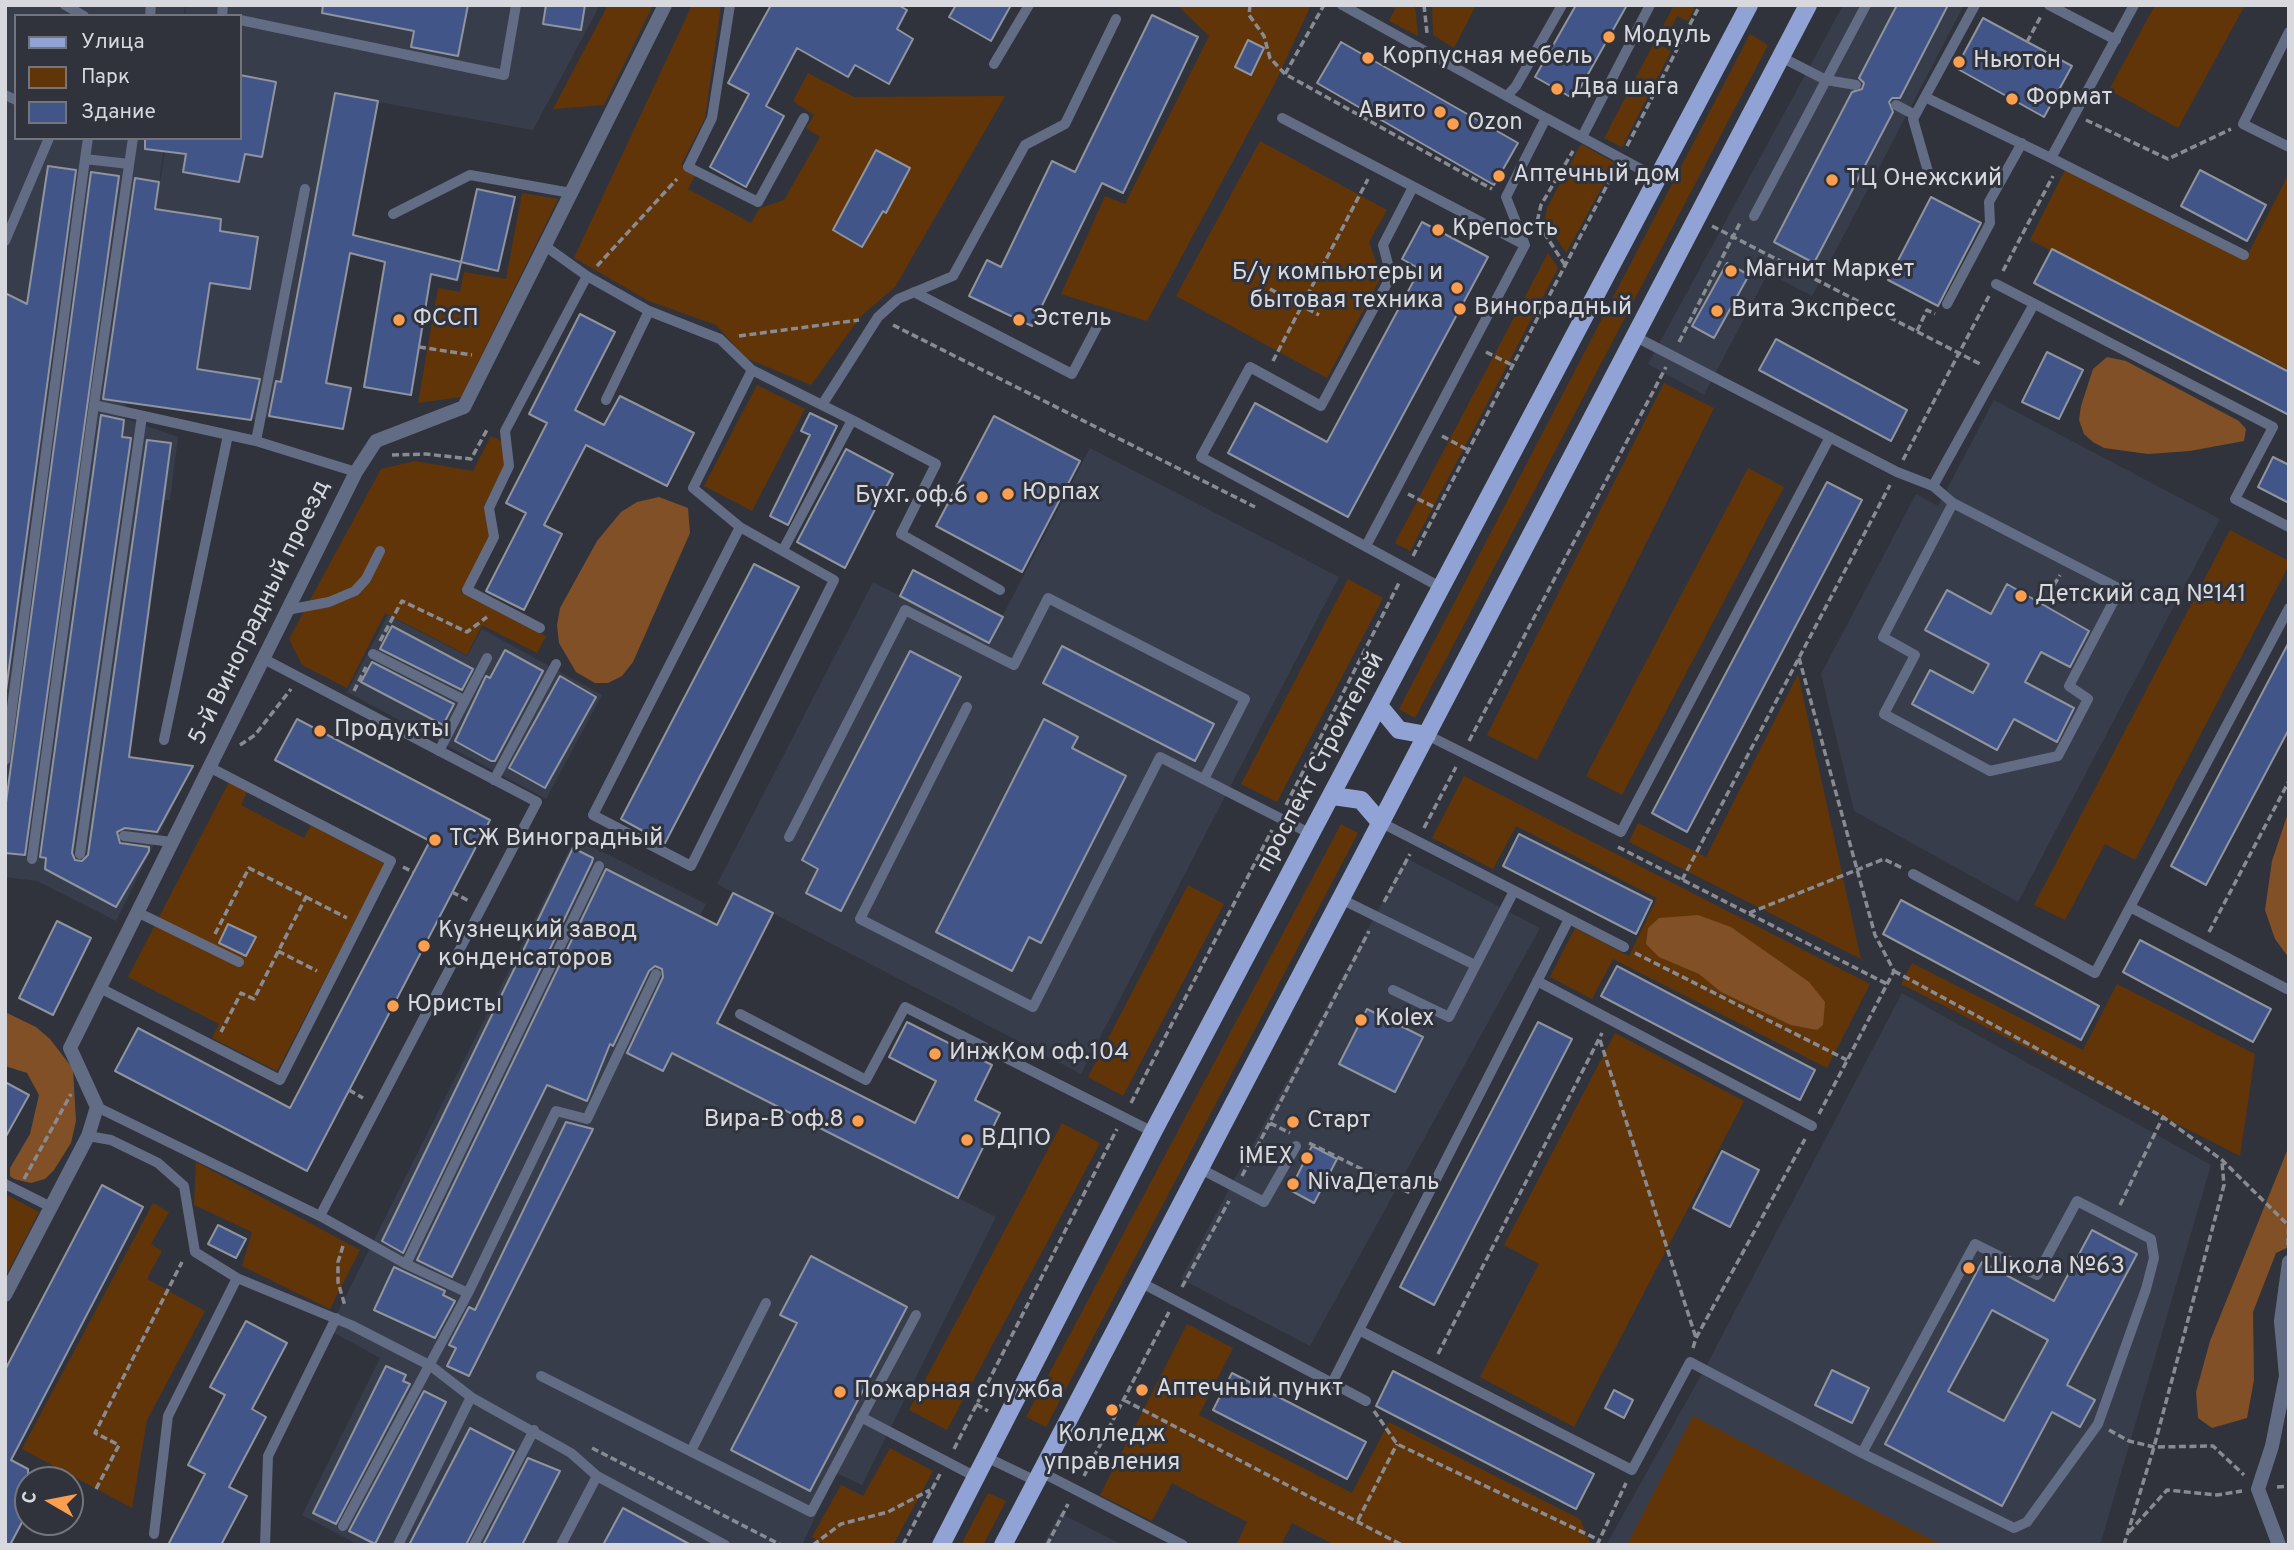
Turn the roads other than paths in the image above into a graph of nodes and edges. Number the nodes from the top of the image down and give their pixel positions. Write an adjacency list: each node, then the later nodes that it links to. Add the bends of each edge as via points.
1 (65, 5): 15 (lane)
2 (516, 5): 17 (lane, via 504,75)
3 (665, 5): 44 (street, 5-й Виноградный проезд)
4 (730, 5): 28 (lane, via 712,118 688,167 758,202)
5 (1029, 5): 21 (lane)
6 (1342, 5): 24 (lane)
7 (1562, 5): 24 (lane)
8 (1650, 5): 31 (lane)
9 (1749, 5): 40 (main road, проспект Строителей)
10 (1808, 5): 20 (main road)
11 (1866, 5): 22 (lane)
12 (1975, 5): 25 (lane)
13 (2048, 5): 19 (lane)
14 (2134, 5): 19 (lane)
15 (81, 14)
16 (1116, 19): 53 (lane, via 1065,124 1025,145 953,276)
17 (242, 20)
18 (2289, 32): 36 (lane, via 2243,124)
19 (2116, 40): 38 (lane, via 2075,114)
20 (1781, 57): 22 (lane); 58 (main road)
21 (995, 64)
22 (1826, 80): 23 (lane); 46 (lane)
23 (1856, 85)
24 (1507, 96): 30 (lane)
25 (1927, 98): 27 (lane); 35 (lane)
26 (1896, 105): 27 (lane)
27 (1915, 115): 41 (lane)
28 (804, 118)
29 (1282, 118): 42 (lane)
30 (1546, 118): 31 (lane); 48 (lane, via 1506,197)
31 (1582, 137): 40 (lane)
32 (49, 140): 47 (lane)
33 (88, 140): 37 (lane)
34 (132, 140): 39 (lane)
35 (2022, 143): 38 (lane); 54 (lane, via 1989,202 1990,223)
36 (2289, 147)
37 (85, 159): 39 (lane); 91 (lane)
38 (2056, 160): 50 (lane)
39 (129, 164): 61 (lane)
40 (1657, 178): 76 (main road, проспект Строителей)
41 (1931, 182)
42 (1413, 187): 48 (lane); 73 (lane, via 1382,245 1391,276 1321,405 1250,367 1201,457)
43 (305, 189): 67 (lane)
44 (571, 193): 45 (lane, via 470,175); 49 (street, 5-й Виноградный проезд)
45 (393, 214)
46 (1750, 214)
47 (5, 241)
48 (1525, 245): 73 (lane)
49 (545, 246): 51 (lane); 68 (street, 5-й Виноградный проезд, via 464,407 376,441)
50 (2244, 255)
51 (587, 276): 56 (lane); 80 (lane, via 505,431 509,466 489,508 494,537 467,590)
52 (1996, 284): 55 (lane)
53 (914, 292): 57 (lane, via 1072,374); 62 (lane, via 878,317)
54 (1947, 304)
55 (2034, 304): 69 (lane); 72 (lane, via 2273,427 2235,499)
56 (649, 311): 59 (lane, via 720,339); 60 (lane)
57 (1100, 321)
58 (1636, 337): 66 (lane); 88 (main road)
59 (752, 370): 62 (lane); 71 (lane, via 694,488)
60 (606, 400)
61 (94, 405): 63 (lane); 102 (lane)
62 (822, 405): 64 (lane)
63 (142, 416): 65 (lane); 101 (lane)
64 (852, 420): 74 (lane); 77 (lane, via 936,464 901,534)
65 (228, 435): 67 (lane); 89 (lane)
66 (1830, 437): 69 (lane); 88 (lane, via 1621,832)
67 (256, 441): 68 (lane)
68 (356, 472): 79 (street, 5-й Виноградный проезд)
69 (1933, 486): 70 (lane)
70 (1954, 503): 70 (lane, via 1883,637 1914,655 1884,714 1990,771 2058,756 2088,699 2069,686 2120,589)
71 (740, 527): 74 (lane); 74 (lane, via 593,815 691,866 834,580)
72 (2289, 527)
73 (1366, 546): 76 (lane)
74 (783, 550)
75 (380, 551): 79 (lane, via 355,591 329,602)
76 (1442, 588): 87 (main road, проспект Строителей)
77 (1000, 590)
78 (2289, 608): 107 (lane)
79 (287, 610): 83 (street, 5-й Виноградный проезд)
80 (540, 628)
81 (373, 654): 85 (lane)
82 (487, 658): 85 (lane)
83 (264, 659): 90 (lane); 92 (street, 5-й Виноградный проезд)
84 (556, 664): 94 (lane)
85 (464, 701): 90 (lane)
86 (967, 707): 93 (lane, via 860,919 1033,1007 1160,757)
87 (1380, 707): 88 (main road, via 1399,730); 95 (main road, проспект Строителей)
88 (1427, 735): 96 (main road)
89 (164, 740)
90 (439, 751): 94 (lane)
91 (5, 760)
92 (215, 770): 100 (street, 5-й Виноградный проезд); 115 (lane, via 391,862 280,1080)
93 (1205, 779): 97 (lane); 99 (lane, via 1245,699 1048,598 1014,665 905,610)
94 (494, 780): 127 (lane, via 537,802)
95 (1333, 796): 96 (main road, via 1361,800); 97 (main road, проспект Строителей)
96 (1381, 822): 105 (lane); 106 (main road)
97 (1313, 835): 121 (main road, проспект Строителей)
98 (124, 836): 100 (lane)
99 (789, 837)
100 (172, 842): 108 (street, 5-й Виноградный проезд)
101 (80, 854)
102 (32, 859)
103 (599, 866): 129 (lane)
104 (1913, 874): 107 (lane, via 2095,972)
105 (1514, 891): 109 (lane); 112 (lane)
106 (1341, 899): 112 (lane); 124 (main road)
107 (2130, 907): 116 (lane)
108 (137, 912): 111 (lane); 115 (street, 5-й Виноградный проезд)
109 (1569, 919): 110 (lane); 114 (lane)
110 (1624, 947)
111 (239, 962)
112 (1475, 965): 117 (lane, via 1449,1017)
113 (656, 974): 132 (lane, via 587,1119 556,1111)
114 (1537, 981): 120 (lane); 137 (lane)
115 (100, 988): 119 (street, 5-й Виноградный проезд, via 70,1048)
116 (2287, 989)
117 (1393, 990)
118 (740, 1014): 121 (lane, via 866,1080 905,1007)
119 (97, 1107): 122 (street); 127 (lane)
120 (1812, 1126)
121 (1153, 1132): 147 (main road, проспект Строителей)
122 (88, 1136): 126 (street); 130 (lane, via 111,1140 158,1163 184,1186 195,1252)
123 (1299, 1140): 124 (lane, via 1264,1202)
124 (1199, 1168): 131 (main road)
125 (5, 1184): 126 (lane)
126 (51, 1208): 133 (street)
127 (320, 1216): 129 (lane)
128 (2289, 1262): 161 (street, via 2281,1321 2286,1376 2258,1489)
129 (406, 1264): 132 (lane)
130 (237, 1278): 136 (lane); 152 (lane, via 167,1416)
131 (1140, 1282): 140 (lane); 149 (main road)
132 (468, 1293): 138 (lane)
133 (5, 1295)
134 (766, 1303): 145 (lane)
135 (916, 1315): 143 (lane)
136 (336, 1318): 138 (lane); 153 (lane, via 268,1456)
137 (1359, 1330): 140 (lane); 146 (lane, via 1632,1470 1690,1362)
138 (431, 1366): 141 (lane); 151 (lane)
139 (541, 1376): 145 (lane)
140 (1332, 1382): 142 (lane)
141 (471, 1397): 144 (lane); 154 (lane)
142 (1366, 1401)
143 (861, 1417): 145 (lane, via 811,1511); 150 (lane)
144 (534, 1430): 148 (lane); 155 (lane)
145 (691, 1451)
146 (1862, 1453): 146 (lane, via 1975,1244 2038,1275 2077,1201 2151,1239 2154,1258 2098,1424 2027,1522 2014,1528)
147 (986, 1457): 149 (lane); 150 (main road, проспект Строителей)
148 (597, 1476): 156 (lane); 157 (lane)
149 (1039, 1476): 159 (main road); 160 (lane)
150 (976, 1477): 158 (main road, проспект Строителей)
151 (343, 1526)
152 (153, 1534)
153 (265, 1545)
154 (398, 1545)
155 (474, 1545)
156 (561, 1545)
157 (724, 1545)
158 (941, 1545)
159 (1003, 1545)
160 (1183, 1545)
161 (2279, 1545)

